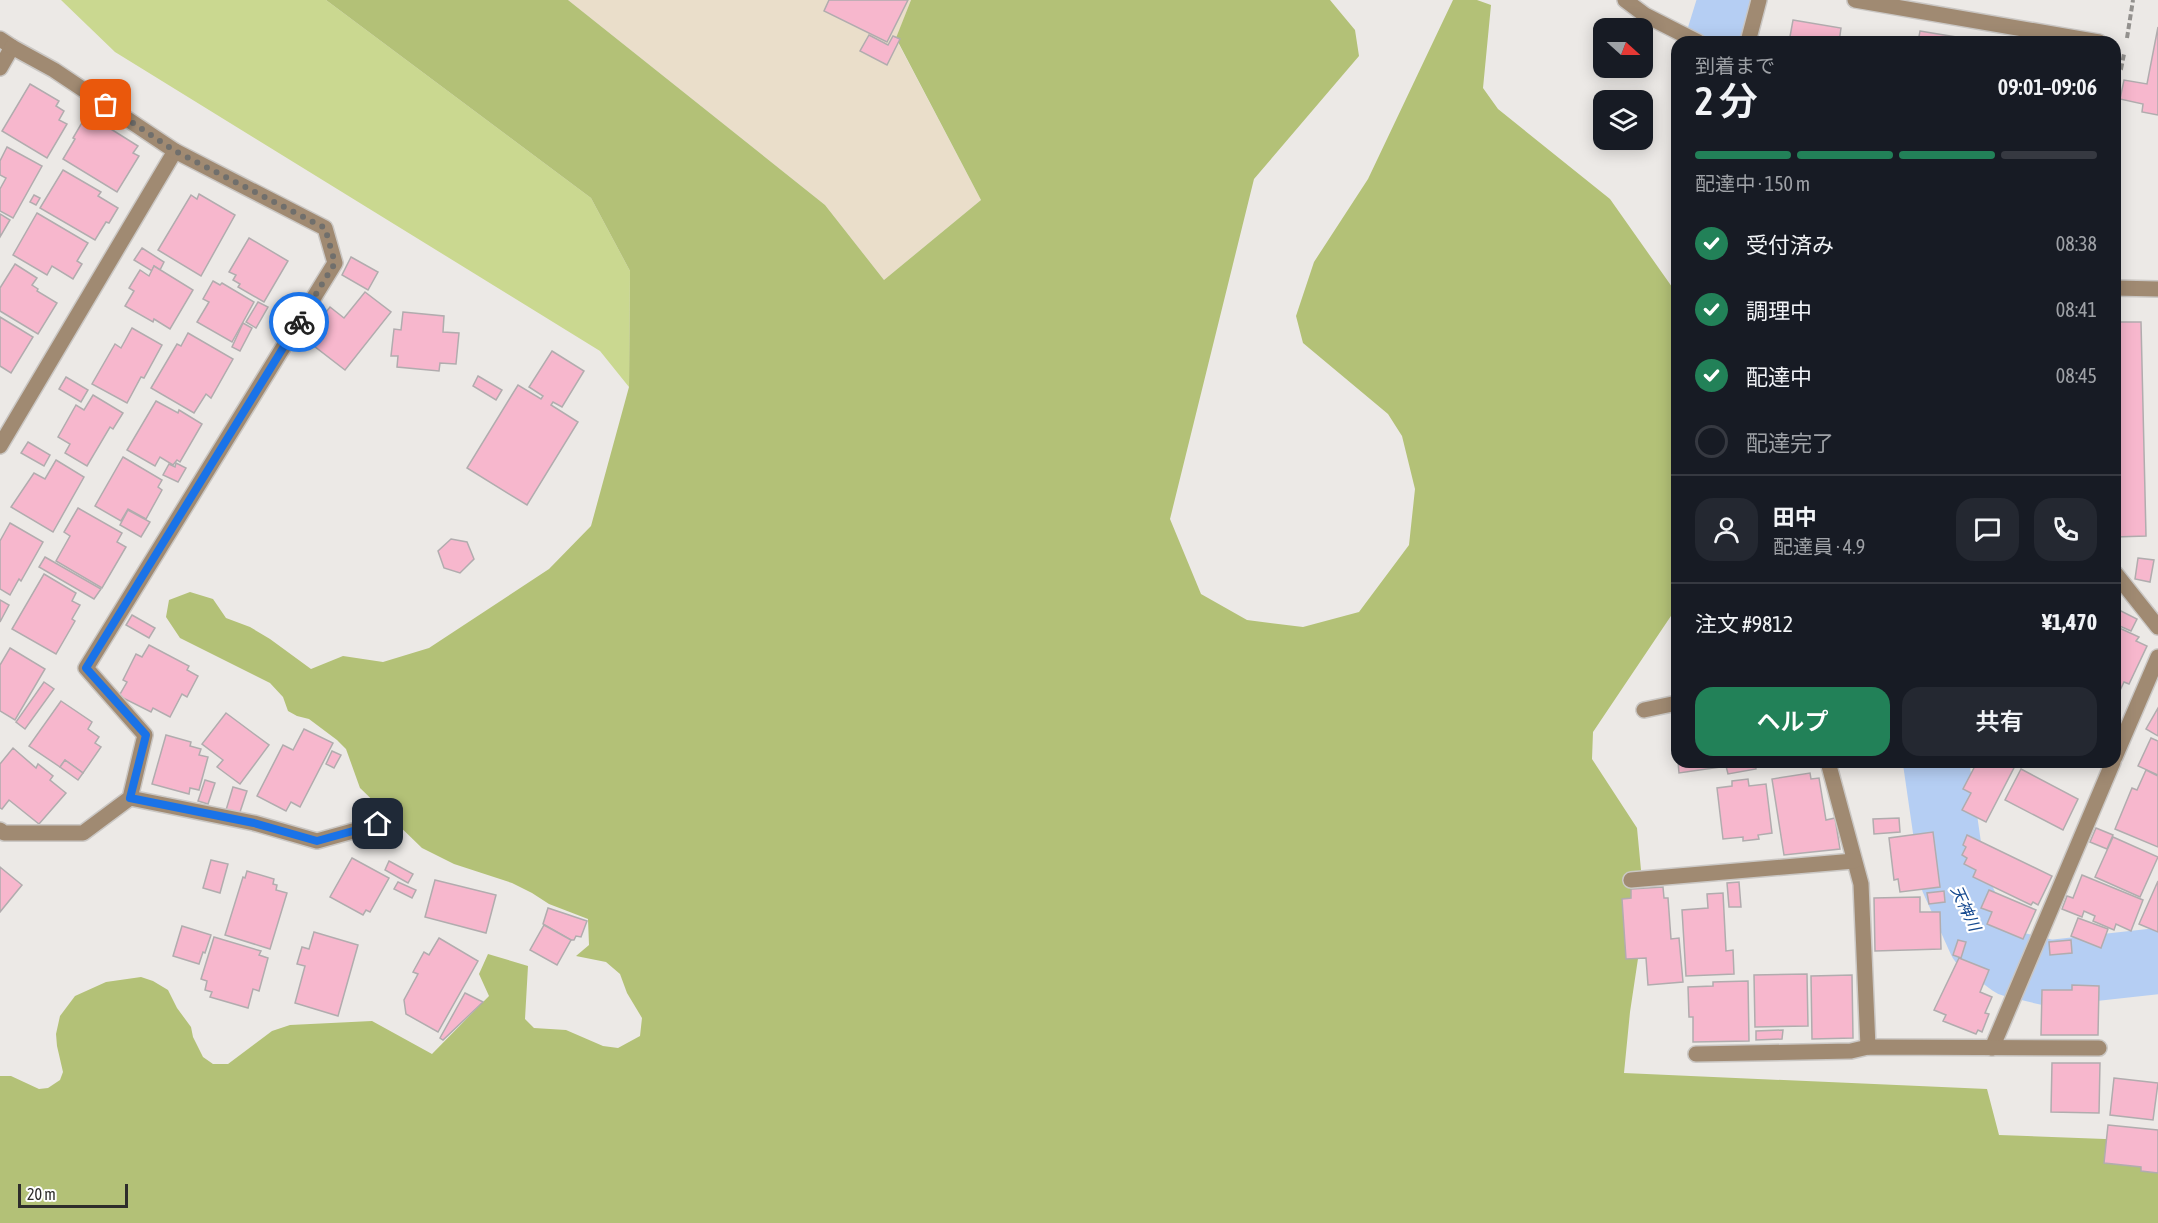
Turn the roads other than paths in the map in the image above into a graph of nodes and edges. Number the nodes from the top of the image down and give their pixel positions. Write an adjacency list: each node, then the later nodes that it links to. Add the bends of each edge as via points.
1 (1625, 0): 4 (street)
2 (1760, 0): 5 (street)
3 (1855, 0): 6 (street)
4 (1686, 36)
5 (1750, 36)
6 (2064, 36)
7 (6, 43): 8 (street); 9 (street, via 54,70)
8 (0, 68)
9 (175, 151): 12 (street); 21 (street, via 325,228 335,263 86,668 146,735)
10 (2121, 288): 11 (street)
11 (2158, 289)
12 (0, 446)
13 (2121, 581): 14 (street)
14 (2158, 627)
15 (2158, 657): 18 (street)
16 (1671, 704): 17 (street)
17 (1644, 710)
18 (2121, 743)
19 (1830, 768): 24 (street)
20 (2110, 768): 27 (street)
21 (130, 798): 22 (street, via 254,823 317,841); 23 (street, via 83,833)
22 (378, 824)
23 (0, 830)
24 (1854, 861): 25 (street); 26 (street, via 1861,884)
25 (1631, 880)
26 (1868, 1047): 27 (street); 29 (street, via 1851,1051)
27 (1992, 1048): 28 (street)
28 (2099, 1048)
29 (1696, 1054)

